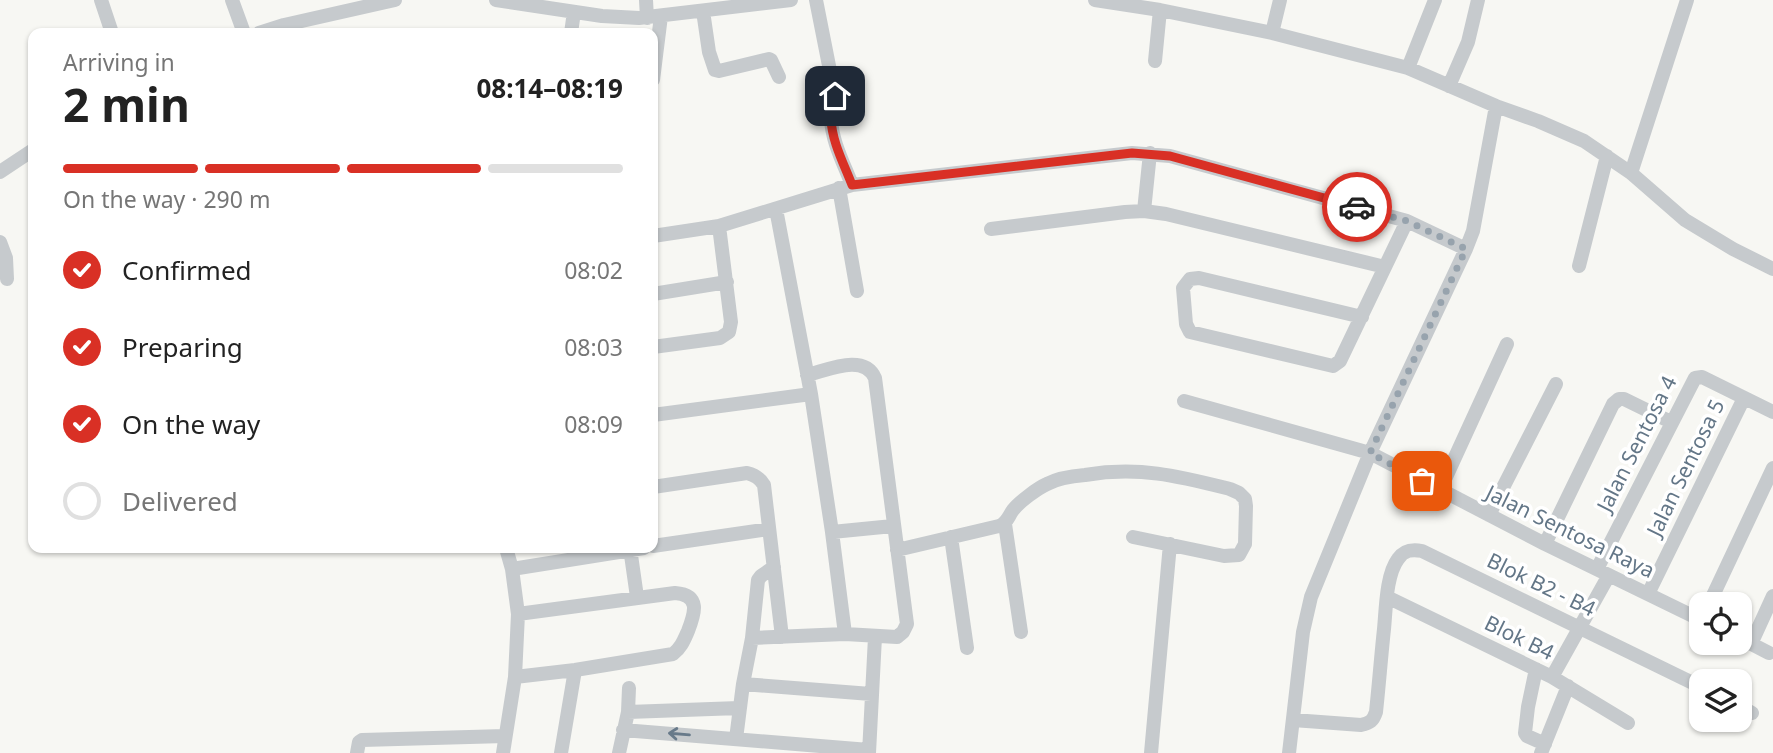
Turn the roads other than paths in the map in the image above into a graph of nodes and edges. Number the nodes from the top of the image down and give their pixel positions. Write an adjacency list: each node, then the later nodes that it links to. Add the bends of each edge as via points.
1 (101, 0): 17 (street)
2 (232, 0): 18 (street)
3 (395, 0): 19 (street)
4 (496, 0): 15 (street)
5 (646, 0): 16 (street)
6 (790, 0): 14 (street)
7 (816, 0): 33 (street, via 835,96 831,122)
8 (1095, 0): 13 (street)
9 (1280, 0): 22 (street)
10 (1435, 0): 24 (street)
11 (1478, 0): 26 (street, via 1468,42)
12 (1686, 0): 32 (street)
13 (1160, 10): 22 (street); 23 (street)
14 (703, 11): 16 (street); 25 (street, via 715,70 769,59)
15 (573, 12): 16 (street); 20 (street)
16 (654, 17): 21 (street)
17 (110, 28)
18 (242, 28)
19 (275, 28)
20 (571, 28)
21 (654, 28)
22 (1272, 33): 24 (street)
23 (1155, 61)
24 (1408, 68): 26 (street)
25 (779, 77)
26 (1449, 86): 27 (street)
27 (1496, 106): 30 (street, via 1565,132); 41 (street)
28 (28, 153): 31 (street)
29 (1150, 153): 33 (street); 35 (street); 36 (street)
30 (1607, 156): 32 (street); 42 (street)
31 (0, 172)
32 (1631, 173): 44 (street, via 1685,220)
33 (846, 187): 34 (street); 47 (street)
34 (776, 209): 37 (street); 52 (street)
35 (1144, 211): 38 (street); 43 (street)
36 (1407, 221): 41 (street); 43 (street)
37 (719, 226): 39 (street); 46 (street)
38 (990, 229)
39 (658, 235)
40 (0, 242): 45 (street)
41 (1466, 249): 60 (street)
42 (1579, 266)
43 (1385, 267): 49 (street)
44 (1773, 269)
45 (7, 279)
46 (727, 282): 48 (street); 51 (street, via 732,322 725,336)
47 (858, 291)
48 (658, 293)
49 (1362, 317): 49 (street, via 1340,361 1328,365 1190,331 1183,288 1190,279 1199,278)
50 (1507, 344): 63 (street)
51 (658, 346)
52 (807, 374): 54 (street); 66 (street, via 855,364 872,371)
53 (1556, 384): 64 (street)
54 (811, 394): 58 (street); 68 (street)
55 (1744, 398): 57 (street, Jalan Sentosa 4); 59 (street, Jalan Sentosa 4, via 1698,377 1692,380); 82 (street, Jalan Sentosa 5)
56 (1184, 401): 60 (street, Jalan Sentosa Raya)
57 (1773, 412)
58 (658, 414)
59 (1671, 422): 72 (street, via 1624,399 1613,404); 80 (street, Jalan Sentosa 4)
60 (1370, 453): 63 (street, Jalan Sentosa Raya); 109 (street, via 1311,597)
61 (1773, 468): 81 (street)
62 (658, 486): 67 (street, via 754,475 764,485)
63 (1440, 490): 64 (street, Jalan Sentosa Raya)
64 (1489, 515): 72 (street, Jalan Sentosa Raya)
65 (1005, 524): 69 (street); 71 (street, via 1013,509 1047,484 1101,472 1171,475 1230,489 1245,499 1245,544 1238,555); 90 (street)
66 (893, 526): 68 (street); 74 (street)
67 (769, 529): 73 (street); 78 (street)
68 (832, 532): 91 (street)
69 (951, 537): 74 (street); 96 (street)
70 (1133, 537): 71 (street)
71 (1170, 544): 120 (street)
72 (1545, 544): 80 (street, Jalan Sentosa Raya)
73 (658, 545)
74 (897, 550): 93 (street, via 907,624 897,638)
75 (507, 553): 79 (street)
76 (606, 553): 79 (street)
77 (635, 553): 84 (street)
78 (774, 567): 92 (street); 94 (street, via 758,580)
79 (512, 569): 86 (street)
80 (1603, 572): 82 (street, Jalan Sentosa Raya); 88 (street, Jalan Sentosa 4)
81 (1715, 592)
82 (1648, 594): 87 (street, Jalan Sentosa Raya)
83 (1773, 596): 89 (street)
84 (637, 597): 86 (street); 99 (street, via 676,593 691,598 695,613 680,649 673,654)
85 (1387, 597): 88 (street, Blok B2 - B4, via 1398,558 1405,551 1416,550); 98 (street, Blok B4); 109 (street, via 1374,719 1361,725)
86 (518, 614): 100 (street)
87 (1689, 614)
88 (1580, 627): 101 (street, Jalan Sentosa 4); 102 (street, Blok B2 - B4)
89 (1752, 630)
90 (1021, 632)
91 (845, 634): 92 (street); 93 (street)
92 (782, 637): 94 (street)
93 (875, 637): 106 (street)
94 (752, 638): 103 (street)
95 (1752, 644): 97 (street)
96 (967, 648)
97 (1769, 653)
98 (1536, 669): 101 (street, Blok B4); 114 (street, via 1525,733)
99 (575, 670): 100 (street); 118 (street)
100 (515, 677): 112 (street)
101 (1552, 677): 104 (street, Blok B4)
102 (1689, 681)
103 (743, 684): 106 (street); 107 (street)
104 (1568, 686): 110 (street, Blok B4); 114 (street)
105 (629, 688): 108 (street)
106 (871, 694): 115 (street)
107 (739, 708): 108 (street); 113 (street)
108 (628, 712): 111 (street)
109 (1293, 720): 121 (street)
110 (1629, 723)
111 (623, 730): 113 (street, one-way to 111); 119 (street)
112 (505, 736): 116 (street, via 362,740); 117 (street)
113 (736, 739): 115 (street)
114 (1543, 748)
115 (869, 751)
116 (357, 753)
117 (503, 753)
118 (561, 753)
119 (619, 753)
120 (1151, 753)
121 (1289, 753)

